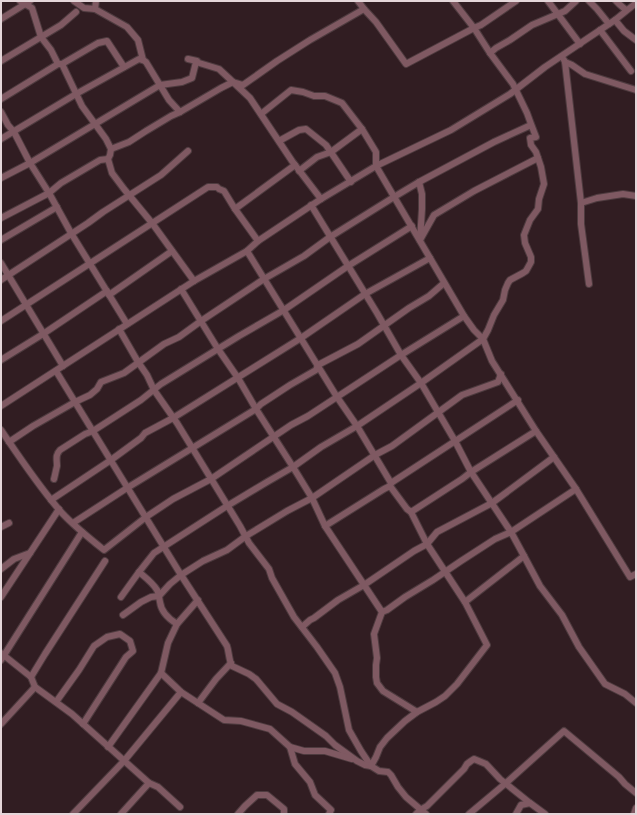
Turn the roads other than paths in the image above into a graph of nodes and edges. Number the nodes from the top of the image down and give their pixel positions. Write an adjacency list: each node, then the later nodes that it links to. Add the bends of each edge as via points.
1 (74, 1): 12 (street, via 84,8)
2 (96, 1): 12 (street)
3 (358, 1): 13 (street)
4 (453, 1): 20 (street)
5 (516, 1): 20 (street)
6 (548, 1): 16 (street)
7 (576, 1): 16 (street)
8 (589, 1): 19 (street)
9 (616, 1): 14 (street)
10 (25, 2): 17 (street); 22 (street, via 32,8)
11 (636, 4): 14 (street)
12 (95, 9): 29 (street, via 127,27 138,40)
13 (364, 9): 20 (street, via 406,64); 34 (street, via 243,85)
14 (626, 10): 18 (street)
15 (76, 12): 22 (street)
16 (557, 15): 24 (street); 25 (street, via 532,25)
17 (1, 19)
18 (615, 20): 19 (street); 23 (street)
19 (609, 24): 21 (street)
20 (474, 28): 25 (street)
21 (600, 30): 24 (street); 33 (street)
22 (42, 37): 28 (street); 31 (street)
23 (636, 40)
24 (580, 44): 27 (street)
25 (490, 53): 36 (street)
26 (188, 59): 30 (street)
27 (564, 59): 36 (street, via 545,67); 37 (street, via 585,74); 66 (street)
28 (1, 60)
29 (143, 60): 32 (street, via 139,59); 35 (street)
30 (196, 62): 34 (street, via 219,69); 35 (street, via 192,78)
31 (60, 64): 32 (street, via 107,41); 38 (street); 39 (street)
32 (124, 67): 38 (street)
33 (631, 71)
34 (233, 82): 41 (street); 42 (street, via 250,98)
35 (160, 85): 41 (street); 43 (street)
36 (516, 90): 44 (street); 56 (street, via 451,130)
37 (636, 90)
38 (76, 94): 43 (street); 46 (street)
39 (1, 99)
40 (1, 112): 46 (street)
41 (180, 112): 49 (street, via 129,142)
42 (261, 114): 45 (street, via 291,90 325,96 342,103); 48 (street)
43 (95, 124): 49 (street); 54 (street)
44 (531, 125): 52 (street, via 536,137 530,138 531,145); 60 (street)
45 (362, 129): 51 (street); 56 (street, via 376,152)
46 (14, 132): 47 (street); 54 (street)
47 (1, 139)
48 (279, 141): 51 (street, via 306,129); 55 (street)
49 (111, 149): 53 (street)
50 (188, 151): 62 (street, via 162,175)
51 (331, 152): 57 (street, via 317,157); 59 (street)
52 (538, 158): 76 (street, via 434,215); 103 (street, via 544,184 538,209 524,235 531,262 523,274 508,283 503,300)
53 (108, 159): 61 (street, via 90,165); 62 (street, via 112,173)
54 (30, 163): 58 (street); 61 (street)
55 (295, 165): 57 (street); 69 (street)
56 (376, 166): 59 (street); 64 (street)
57 (299, 171): 65 (street)
58 (1, 178)
59 (351, 182): 65 (street)
60 (419, 182): 64 (street); 76 (street, via 422,194)
61 (49, 193): 68 (street); 70 (street)
62 (129, 195): 71 (street); 73 (street)
63 (636, 196): 66 (street, via 623,194)
64 (394, 197): 72 (street); 74 (street)
65 (320, 200): 67 (street)
66 (581, 203): 89 (street, via 581,224)
67 (311, 205): 74 (street); 77 (street)
68 (57, 207): 73 (street); 75 (street)
69 (235, 209): 71 (street, via 224,191 217,187 208,187); 77 (street)
70 (1, 218)
71 (152, 223): 78 (street); 82 (street)
72 (412, 226): 76 (street); 83 (street)
73 (71, 233): 82 (street); 84 (street)
74 (330, 237): 83 (street); 85 (street, via 304,256)
75 (1, 240)
76 (420, 240): 80 (street)
77 (258, 241): 79 (street)
78 (172, 251): 87 (street); 91 (street)
79 (247, 251): 85 (street); 87 (street)
80 (430, 258): 88 (street); 92 (street)
81 (1, 263): 84 (street)
82 (90, 263): 91 (street); 93 (street)
83 (348, 266): 92 (street); 94 (street)
84 (9, 275): 86 (street); 93 (street)
85 (264, 279): 94 (street); 97 (street)
86 (1, 280)
87 (194, 281): 90 (street)
88 (444, 283): 95 (street); 99 (street)
89 (589, 284)
90 (181, 289): 97 (street); 98 (street)
91 (108, 293): 98 (street); 101 (street)
92 (365, 294): 99 (street); 102 (street)
93 (26, 305): 96 (street); 101 (street)
94 (284, 310): 102 (street); 104 (street)
95 (464, 316): 103 (street); 105 (street)
96 (1, 321)
97 (200, 321): 104 (street); 107 (street)
98 (128, 324): 100 (street)
99 (384, 326): 105 (street); 108 (street, via 358,344)
100 (119, 329): 107 (street); 109 (street)
101 (43, 334): 106 (street); 109 (street)
102 (301, 338): 108 (street); 112 (street)
103 (483, 339): 111 (street, via 492,361); 113 (street)
104 (218, 349): 112 (street); 114 (street)
105 (401, 355): 113 (street); 115 (street)
106 (1, 360)
107 (138, 362): 114 (street); 117 (street, via 124,373 101,382 90,395)
108 (318, 365): 115 (street); 119 (street, via 316,370)
109 (63, 366): 110 (street)
110 (56, 371): 117 (street); 118 (street)
111 (501, 374): 116 (street); 120 (street, via 498,382 462,395)
112 (238, 378): 119 (street); 121 (street)
113 (421, 383): 120 (street); 122 (street)
114 (154, 390): 121 (street); 124 (street)
115 (338, 397): 122 (street); 126 (street)
116 (518, 400): 125 (street); 127 (street)
117 (75, 402): 124 (street); 128 (street)
118 (1, 406)
119 (256, 409): 126 (street); 129 (street)
120 (438, 413): 127 (street); 130 (street, via 392,446)
121 (173, 418): 129 (street); 132 (street, via 145,433)
122 (357, 426): 130 (street); 133 (street, via 321,447)
123 (1, 430): 128 (street)
124 (93, 431): 132 (street); 135 (street, via 57,453)
125 (536, 431): 131 (street); 134 (street)
126 (274, 436): 133 (street); 136 (street)
127 (455, 441): 134 (street); 137 (street)
128 (9, 442): 141 (street)
129 (192, 448): 136 (street); 138 (street)
130 (374, 455): 137 (street); 140 (street)
131 (554, 457): 139 (street); 142 (street)
132 (111, 460): 138 (street); 141 (street)
133 (294, 467): 140 (street); 143 (street)
134 (471, 472): 142 (street); 145 (street)
135 (54, 479)
136 (211, 479): 143 (street); 146 (street)
137 (391, 484): 145 (street); 149 (street)
138 (127, 488): 146 (street); 148 (street)
139 (576, 489): 152 (street); 162 (street, via 630,578)
140 (312, 498): 149 (street); 153 (street)
141 (51, 500): 144 (street)
142 (492, 503): 152 (street); 154 (street, via 437,532)
143 (228, 506): 153 (street); 155 (street)
144 (59, 509): 148 (street); 156 (street)
145 (411, 512): 154 (street)
146 (146, 517): 151 (street, via 104,550); 155 (street)
147 (9, 523): 150 (street)
148 (73, 523): 151 (street)
149 (325, 526): 164 (street)
150 (1, 527)
151 (82, 532): 174 (street)
152 (512, 532): 157 (street); 161 (street, via 495,539)
153 (246, 536): 163 (street, via 227,550); 173 (street, via 269,569 294,617)
154 (427, 544): 161 (street); 164 (street)
155 (164, 547): 160 (street, via 154,553); 163 (street)
156 (30, 553): 159 (street, via 14,559); 166 (street)
157 (524, 556): 169 (street); 182 (street, via 540,586 562,614 579,647 605,684)
158 (106, 561): 177 (street)
159 (1, 570)
160 (139, 572): 165 (street, via 155,587); 167 (street)
161 (445, 572): 169 (street); 170 (street)
162 (636, 574)
163 (181, 575): 165 (street); 168 (street)
164 (364, 585): 170 (street); 173 (street, via 338,600)
165 (159, 596): 171 (street, via 141,602); 172 (street, via 164,613)
166 (1, 597)
167 (121, 597)
168 (198, 600): 172 (street); 175 (street, via 227,646)
169 (464, 602): 183 (street, via 487,645 445,696)
170 (382, 612): 183 (street, via 374,634 377,682 383,691)
171 (123, 615)
172 (177, 624): 176 (street, via 168,643)
173 (302, 627): 190 (street, via 335,673 349,730)
174 (2, 656): 177 (street)
175 (231, 663): 181 (street); 189 (street, via 234,668 256,679 277,704 292,712)
176 (160, 673): 179 (street); 186 (street)
177 (31, 677): 178 (street)
178 (35, 688): 180 (street); 184 (street)
179 (181, 692): 181 (street); 188 (street)
180 (56, 702): 185 (street); 185 (street, via 94,646 107,636 120,634 130,641 133,651)
181 (198, 703): 187 (street, via 224,720 241,721 270,729)
182 (636, 703)
183 (417, 712): 190 (street, via 387,738)
184 (1, 724)
185 (83, 724): 186 (street)
186 (108, 747): 188 (street)
187 (290, 747): 189 (street, via 324,751); 202 (street, via 295,764 310,782 315,795 331,810)
188 (124, 761): 191 (street); 198 (street)
189 (358, 761): 190 (street)
190 (371, 766): 197 (street, via 379,771 388,772)
191 (149, 783): 195 (street, via 158,787); 199 (street)
192 (506, 783): 193 (street, via 564,731); 194 (street); 197 (street, via 486,764 474,759); 204 (street)
193 (636, 793)
194 (530, 803): 205 (street, via 521,805); 206 (street)
195 (180, 807)
196 (636, 808): 207 (street)
197 (418, 812): 203 (street)
198 (73, 814)
199 (121, 814)
200 (238, 814): 201 (street, via 257,795 267,795 284,809)
201 (284, 814)
202 (330, 814)
203 (426, 814)
204 (469, 814)
205 (516, 814)
206 (545, 814)
207 (634, 814)

